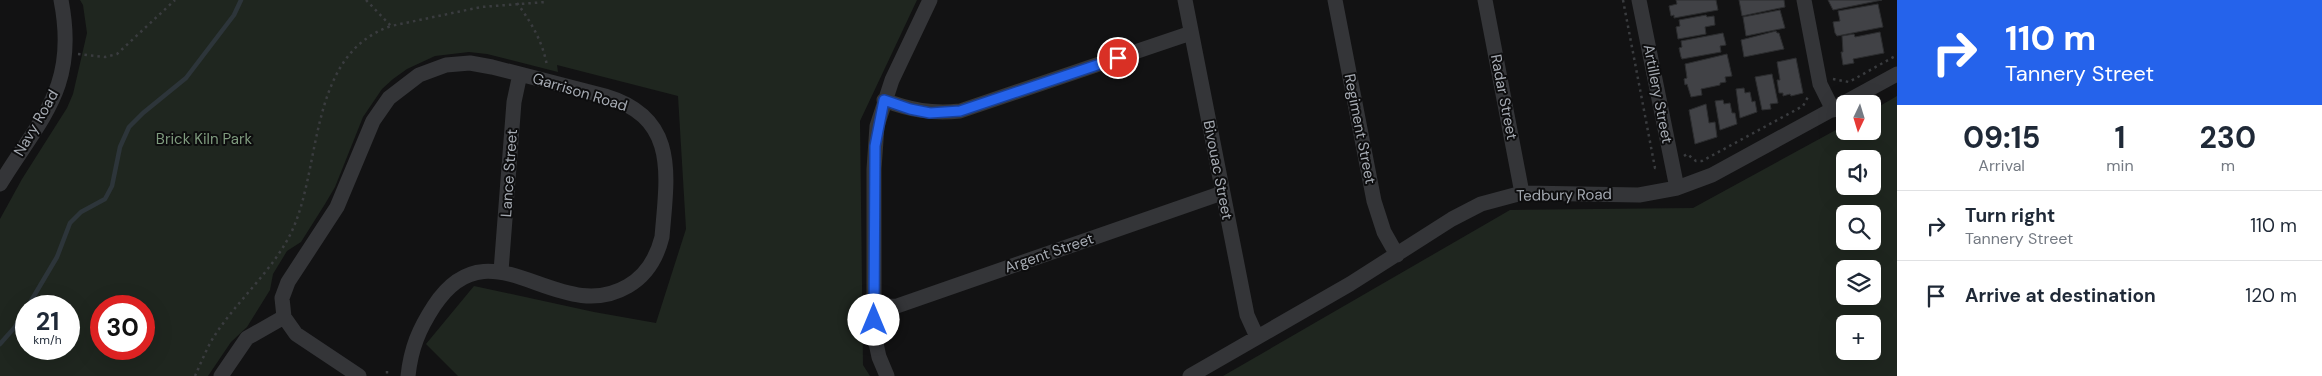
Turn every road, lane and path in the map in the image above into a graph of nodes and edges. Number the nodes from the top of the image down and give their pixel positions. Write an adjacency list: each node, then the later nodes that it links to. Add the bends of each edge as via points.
1 (60, 0): 26 (street, Navy Road, via 66,25 62,76 53,101)
2 (175, 0): 15 (path, via 123,50 112,56)
3 (366, 0): 13 (path)
4 (930, 0): 22 (street)
5 (1185, 0): 14 (street, Bivouac Street)
6 (1335, 0): 30 (street, Regiment Street, via 1374,200 1384,232)
7 (1485, 0): 29 (street, Radar Street)
8 (1623, 0): 25 (path, via 1655,168)
9 (1639, 0): 27 (street, Artillery Street)
10 (1804, 0): 23 (street, via 1820,84)
11 (546, 2): 12 (path)
12 (517, 3): 13 (path, via 439,14); 17 (path, via 530,20)
13 (391, 26): 36 (path, via 361,42 336,78 322,112 301,208 289,236 214,336)
14 (1191, 33): 22 (street, via 960,111 930,113); 28 (street, Bivouac Street)
15 (79, 54)
16 (1897, 55): 20 (path, via 1849,82)
17 (548, 73)
18 (520, 74): 31 (street, Lance Street, via 514,102); 31 (street, Garrison Road, via 620,101 650,122 662,142 666,163 662,237 648,268 631,284 608,295 571,295); 33 (street, Garrison Road, via 482,65 456,64 419,75 396,91 373,121 337,206 288,282 282,298)
19 (1897, 74): 23 (street, Tedbury Road)
20 (1830, 80)
21 (1808, 88): 24 (path, via 1809,96 1803,106 1702,161 1696,161 1687,154)
22 (884, 100): 32 (street, via 875,146)
23 (1833, 110): 27 (street, Tedbury Road, via 1712,175)
24 (1683, 156)
25 (1661, 166)
26 (0, 184)
27 (1678, 188): 29 (street, Tedbury Road, via 1639,194)
28 (1222, 193): 32 (street, Argent Street, via 897,306); 34 (street, Bivouac Street, via 1247,315)
29 (1522, 193): 30 (street, Tedbury Road, via 1468,210)
30 (1397, 255): 34 (street, Tedbury Road)
31 (500, 271): 40 (street, Garrison Road, via 468,274 446,290 416,338)
32 (874, 307): 41 (street, via 877,348)
33 (284, 317): 37 (street, via 247,338); 38 (street, via 296,334)
34 (1257, 337): 42 (street, Tedbury Road)
35 (387, 371): 39 (path)
36 (195, 376)
37 (221, 376)
38 (359, 376)
39 (387, 376)
40 (408, 376)
41 (887, 376)
42 (1190, 376)

